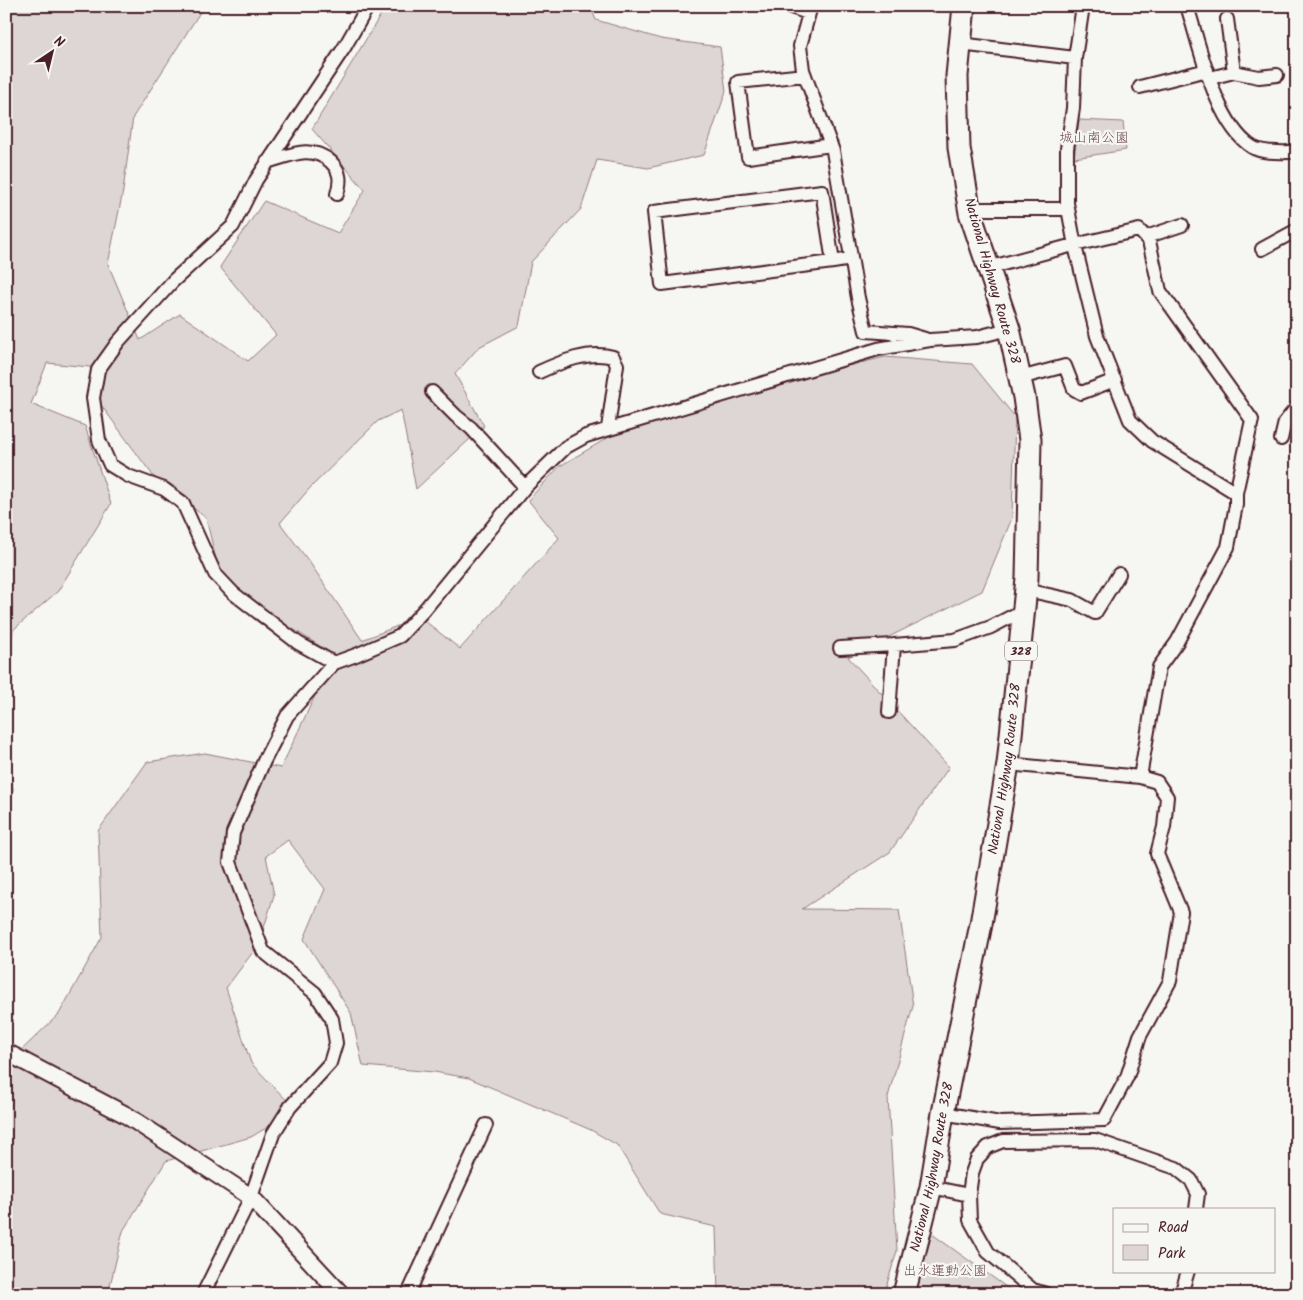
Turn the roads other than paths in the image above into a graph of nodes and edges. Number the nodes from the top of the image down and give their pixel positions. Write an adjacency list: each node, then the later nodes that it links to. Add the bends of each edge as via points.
1 (368, 6): 17 (street)
2 (788, 6): 6 (street)
3 (964, 6): 8 (highway, National Highway Route 328 / 328)
4 (1083, 6): 9 (street)
5 (1187, 6): 11 (street)
6 (810, 10): 12 (street, via 800,46)
7 (1227, 19): 10 (street)
8 (960, 44): 9 (street); 19 (highway, National Highway Route 328 / 328, via 958,139)
9 (1075, 58): 20 (street, via 1067,149)
10 (1234, 72): 11 (street); 13 (street, via 1259,77)
11 (1209, 74): 14 (street); 16 (street, via 1219,107 1252,147 1273,152)
12 (805, 75): 15 (street); 15 (street, via 738,82 748,157)
13 (1277, 75)
14 (1140, 87)
15 (830, 145): 26 (street)
16 (1297, 152)
17 (268, 162): 18 (street, via 304,152 321,153 336,167 341,180); 44 (street, via 233,226 173,281 118,342 98,370 93,398 99,440 110,465 128,476 164,489 183,503 214,574 233,593 298,643)
18 (337, 194)
19 (970, 209): 20 (street); 28 (highway, National Highway Route 328 / 328)
20 (1068, 209): 24 (street)
21 (1182, 225): 23 (street)
22 (1297, 230): 25 (street)
23 (1146, 236): 24 (street, via 1140,230); 39 (street, via 1150,241 1160,291 1252,420)
24 (1075, 246): 28 (street); 33 (street, via 1097,336)
25 (1262, 249)
26 (851, 259): 27 (street); 30 (street, via 866,331 908,334)
27 (833, 262): 27 (street, via 662,284 654,212 822,191)
28 (988, 268): 29 (highway, National Highway Route 328 / 328)
29 (1009, 329): 30 (street, via 977,337); 32 (highway, National Highway Route 328 / 328)
30 (930, 340): 36 (street, via 834,360)
31 (539, 372): 36 (street, via 563,361 602,354 613,357 618,365)
32 (1020, 378): 33 (street, via 1065,366 1074,389 1081,393); 41 (highway, National Highway Route 328 / 328, via 1030,440)
33 (1115, 380): 39 (street, via 1130,420 1152,441)
34 (432, 392): 38 (street, via 472,428)
35 (1297, 407): 37 (street, via 1285,422)
36 (608, 428): 38 (street, via 566,448)
37 (1281, 439)
38 (526, 487): 44 (street, via 400,636)
39 (1236, 493): 47 (street, via 1228,547 1177,642 1159,667)
40 (1119, 574): 41 (street, via 1095,613 1072,600)
41 (1025, 600): 42 (street, via 991,627 955,640); 46 (highway, National Highway Route 328 / 328)
42 (894, 645): 43 (street); 45 (street)
43 (840, 648)
44 (334, 662): 53 (street, via 287,716 233,833 230,862 263,951 316,993 332,1019 336,1043 330,1063 290,1107 273,1134)
45 (889, 712)
46 (1008, 764): 47 (street); 49 (highway, National Highway Route 328 / 328, via 981,924)
47 (1140, 778): 49 (street, via 1158,782 1167,796 1157,854 1181,912 1170,981 1140,1036 1112,1110 1104,1120 1071,1122 1000,1123)
48 (6, 1052): 53 (street, via 126,1115)
49 (943, 1113): 51 (highway, National Highway Route 328 / 328)
50 (486, 1125): 58 (street)
51 (930, 1187): 52 (street); 59 (highway, National Highway Route 328 / 328)
52 (969, 1195): 54 (street, via 977,1160 988,1147 1003,1141 1095,1140 1176,1168 1191,1180 1198,1194); 60 (street, via 970,1220 988,1252 1033,1290)
53 (251, 1197): 56 (street); 57 (street)
54 (1196, 1208)
55 (1188, 1272): 61 (street)
56 (203, 1294)
57 (341, 1294)
58 (408, 1294)
59 (904, 1294)
60 (1046, 1294)
61 (1181, 1294)

